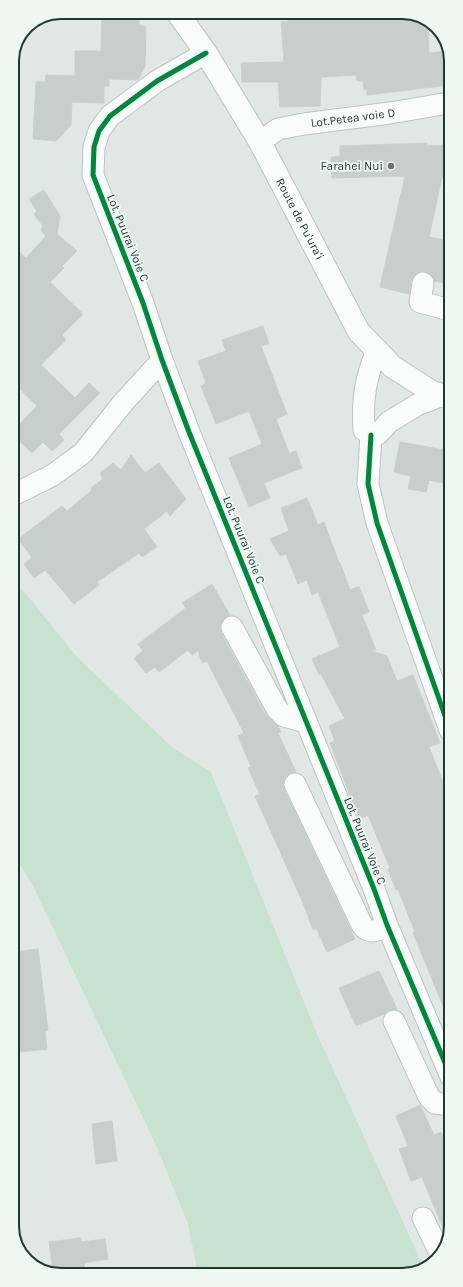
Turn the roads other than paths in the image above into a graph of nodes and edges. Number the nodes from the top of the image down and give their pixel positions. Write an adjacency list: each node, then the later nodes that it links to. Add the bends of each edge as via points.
1 (182, 19): 2 (main road, Route de Pu'ura'i)
2 (206, 53): 4 (main road, Route de Pu'ura'i); 8 (street, Lot. Puurai Voie C, via 158,81 110,116 99,131 94,146 93,175 143,303)
3 (444, 104): 4 (street, Lot.Petea voie D, via 278,129)
4 (260, 142): 7 (main road, Route de Pu'ura'i, via 359,332)
5 (423, 283): 6 (street, via 420,302)
6 (444, 308)
7 (377, 352): 9 (main road, Route de Pu'ura'i, via 393,367 432,392); 11 (street, via 364,390 362,406 364,430)
8 (162, 360): 12 (street, via 82,453 53,475); 15 (street, Lot. Puurai Voie C)
9 (444, 395)
10 (444, 397): 11 (street, via 417,405 389,422 378,434)
11 (371, 435): 14 (street, via 368,484 377,523)
12 (19, 492)
13 (232, 626): 15 (street, via 278,709 284,716)
14 (444, 695)
15 (306, 722): 17 (street, Lot. Puurai Voie C)
16 (295, 784): 17 (street, via 362,925 372,932)
17 (387, 927): 19 (street, Lot. Puurai Voie C)
18 (394, 1021): 20 (street, via 429,1097 435,1103)
19 (444, 1061)
20 (444, 1104)
21 (423, 1218): 22 (street)
22 (437, 1248)

